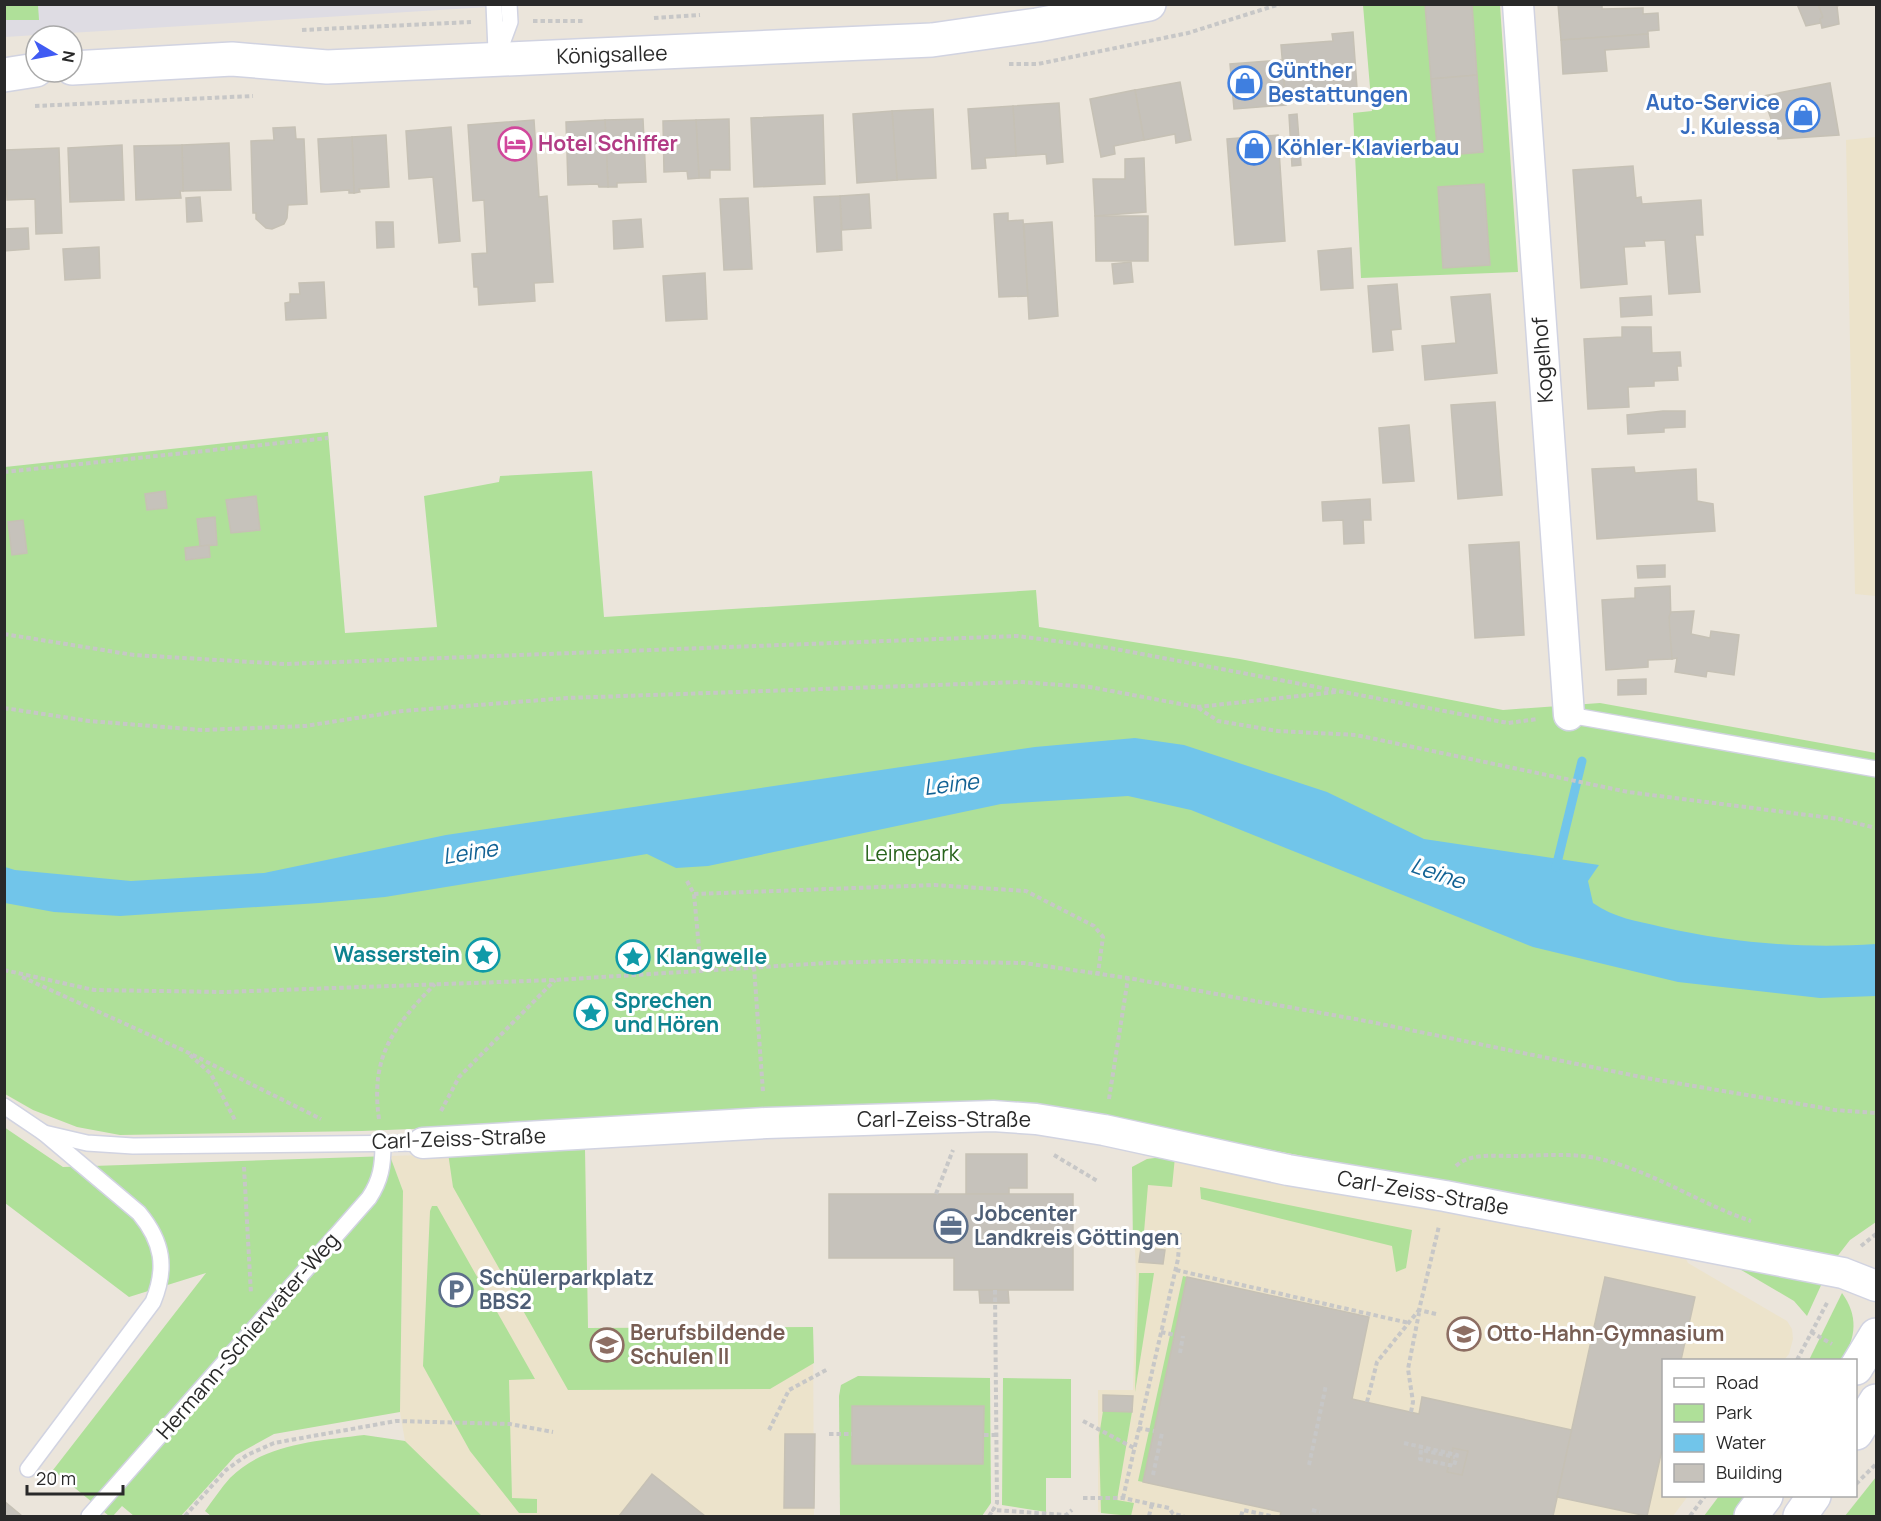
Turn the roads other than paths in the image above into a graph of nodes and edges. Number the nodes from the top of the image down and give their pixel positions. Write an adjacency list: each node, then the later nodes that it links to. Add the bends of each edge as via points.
1 (494, 4): 5 (lane)
2 (509, 4): 5 (lane, via 510,22)
3 (1149, 4): 5 (street, Königsallee, via 932,40)
4 (1518, 4): 9 (street, Kogelhof)
5 (496, 60): 6 (street, Königsallee, via 327,67 232,59)
6 (84, 67)
7 (24, 72): 8 (street)
8 (4, 75)
9 (1569, 715): 10 (lane)
10 (1876, 769)
11 (4, 1106): 12 (lane, Carl-Zeiss-Straße)
12 (44, 1133): 14 (lane, Carl-Zeiss-Straße, via 87,1143 133,1146); 20 (lane, via 139,1213 160,1246 163,1265 153,1302)
13 (423, 1143): 14 (lane, Carl-Zeiss-Straße); 15 (street, Carl-Zeiss-Straße, via 766,1123 993,1116 1036,1119 1843,1273)
14 (382, 1144): 23 (lane, Hermann-Schierwater-Weg, via 382,1170 369,1198)
15 (1876, 1286)
16 (1876, 1335): 17 (street)
17 (1857, 1366)
18 (1876, 1401): 19 (street)
19 (1857, 1431)
20 (28, 1469)
21 (1765, 1497): 24 (street)
22 (1813, 1497): 25 (street)
23 (89, 1516)
24 (1751, 1516)
25 (1800, 1516)

